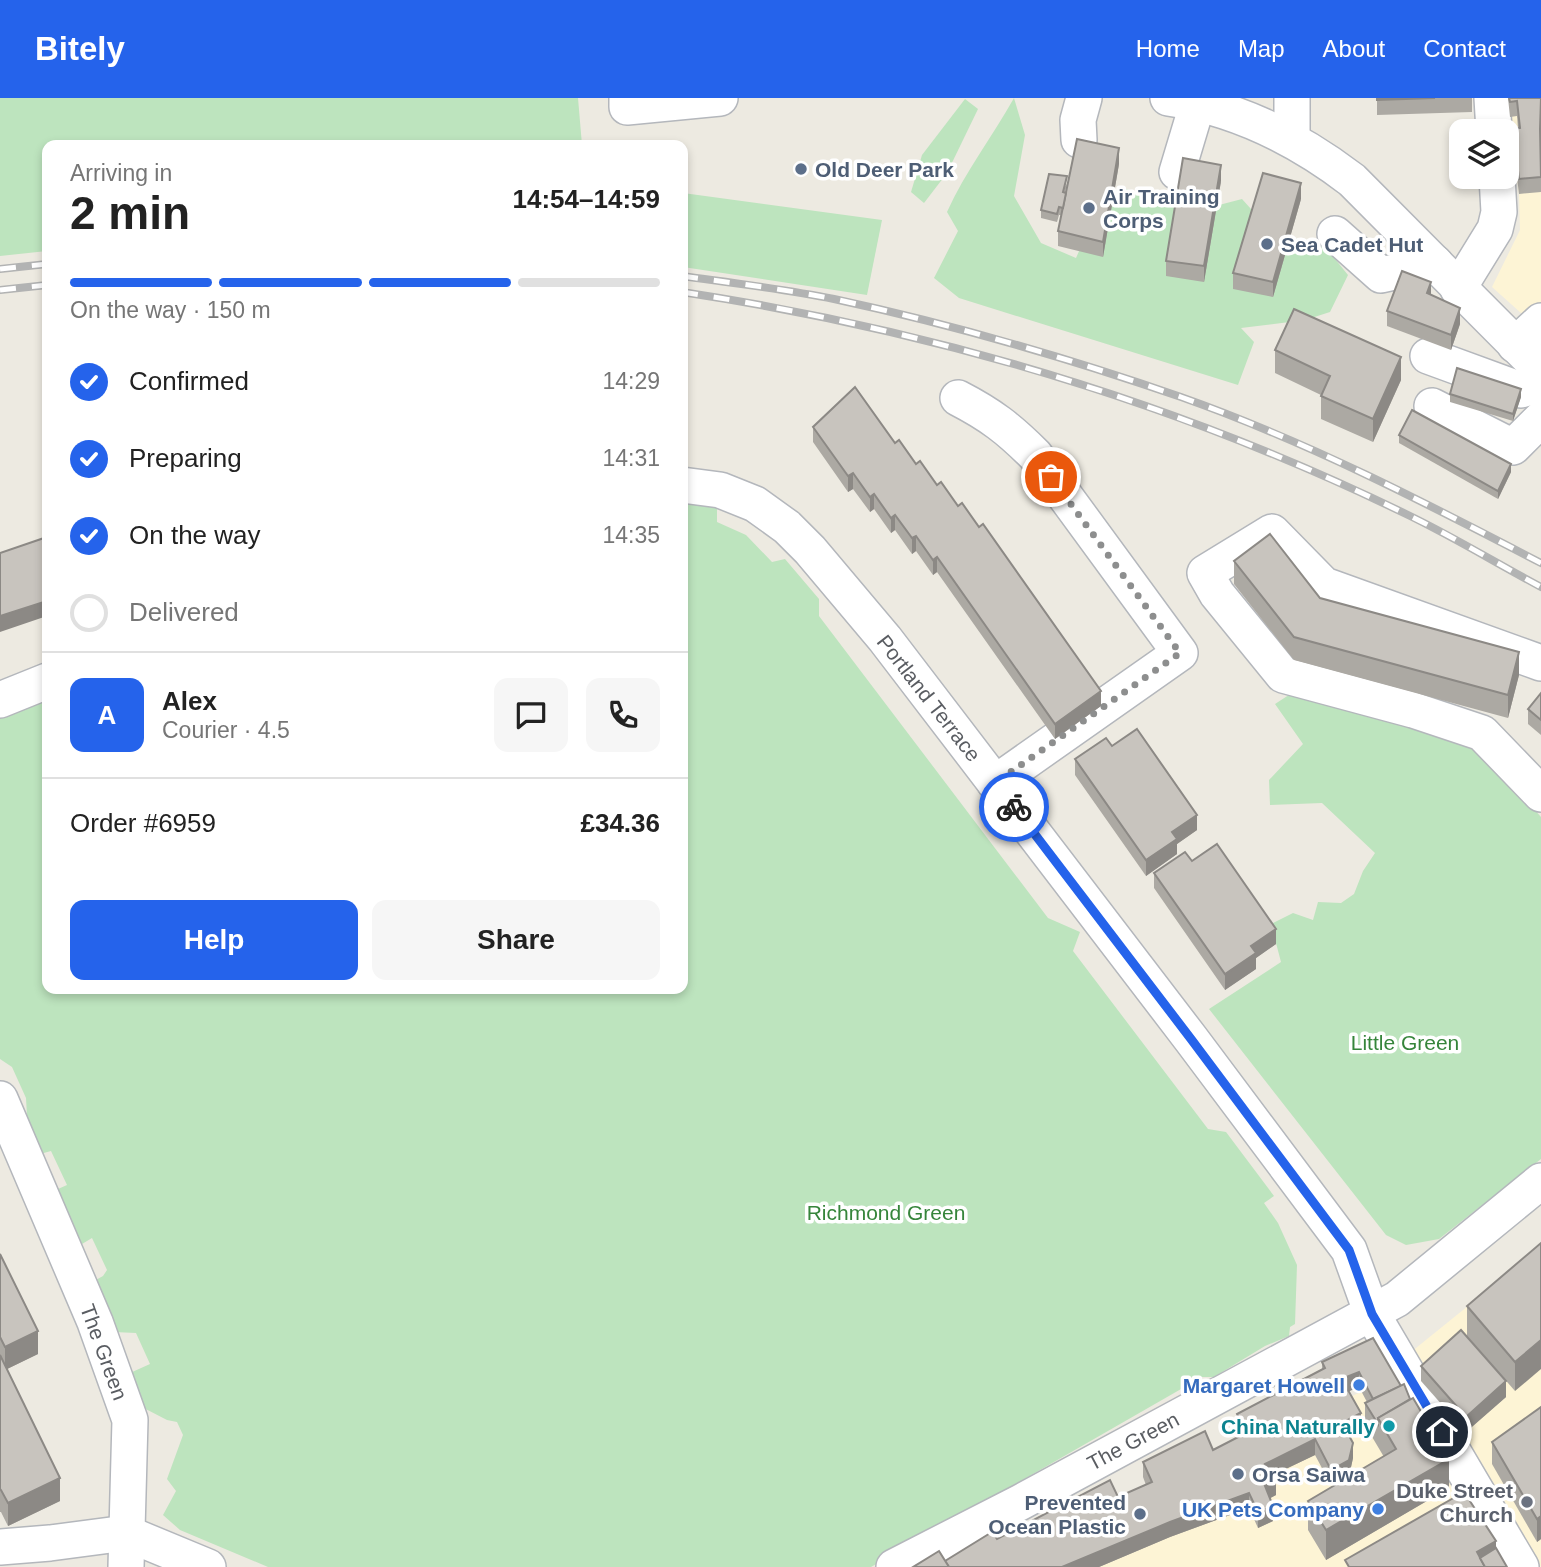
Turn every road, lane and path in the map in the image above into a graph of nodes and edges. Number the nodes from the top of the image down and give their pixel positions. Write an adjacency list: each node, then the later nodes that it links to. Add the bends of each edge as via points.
1 (627, 98): 2 (street, via 627,107)
2 (720, 98)
3 (1084, 98): 9 (street)
4 (1292, 98): 8 (street)
5 (1492, 98): 7 (street)
6 (1183, 100): 8 (street); 10 (street)
7 (1493, 119)
8 (1292, 139): 13 (street, via 1352,180)
9 (1079, 140)
10 (1177, 172)
11 (1498, 189): 13 (street, via 1495,229)
12 (1335, 234): 13 (street, via 1381,275)
13 (1446, 276): 15 (street)
14 (1541, 321): 15 (street)
15 (1515, 345): 17 (street)
16 (1428, 356): 18 (street, via 1521,390)
17 (1541, 370)
18 (1541, 384)
19 (958, 398): 26 (street, via 989,414 1035,455 1180,653)
20 (1432, 406): 21 (street, via 1513,447)
21 (1541, 419)
22 (688, 486): 26 (street, Portland Terrace, via 720,490 755,505 787,527 885,639)
23 (1541, 663): 27 (street, via 1324,585 1272,532 1205,573 1283,675 1482,733)
24 (42, 683): 25 (street)
25 (0, 700)
26 (995, 783): 30 (street, Portland Terrace, via 1349,1250)
27 (1540, 793)
28 (0, 1099): 31 (street, The Green, via 95,1322 130,1420)
29 (1541, 1181): 30 (street, via 1397,1299)
30 (1372, 1314): 36 (street, The Green); 37 (street, Portland Terrace)
31 (126, 1532): 32 (street); 34 (street, The Green); 35 (street)
32 (0, 1547)
33 (1541, 1560): 38 (street)
34 (126, 1567)
35 (208, 1567)
36 (894, 1567)
37 (1521, 1567)
38 (1530, 1567)

